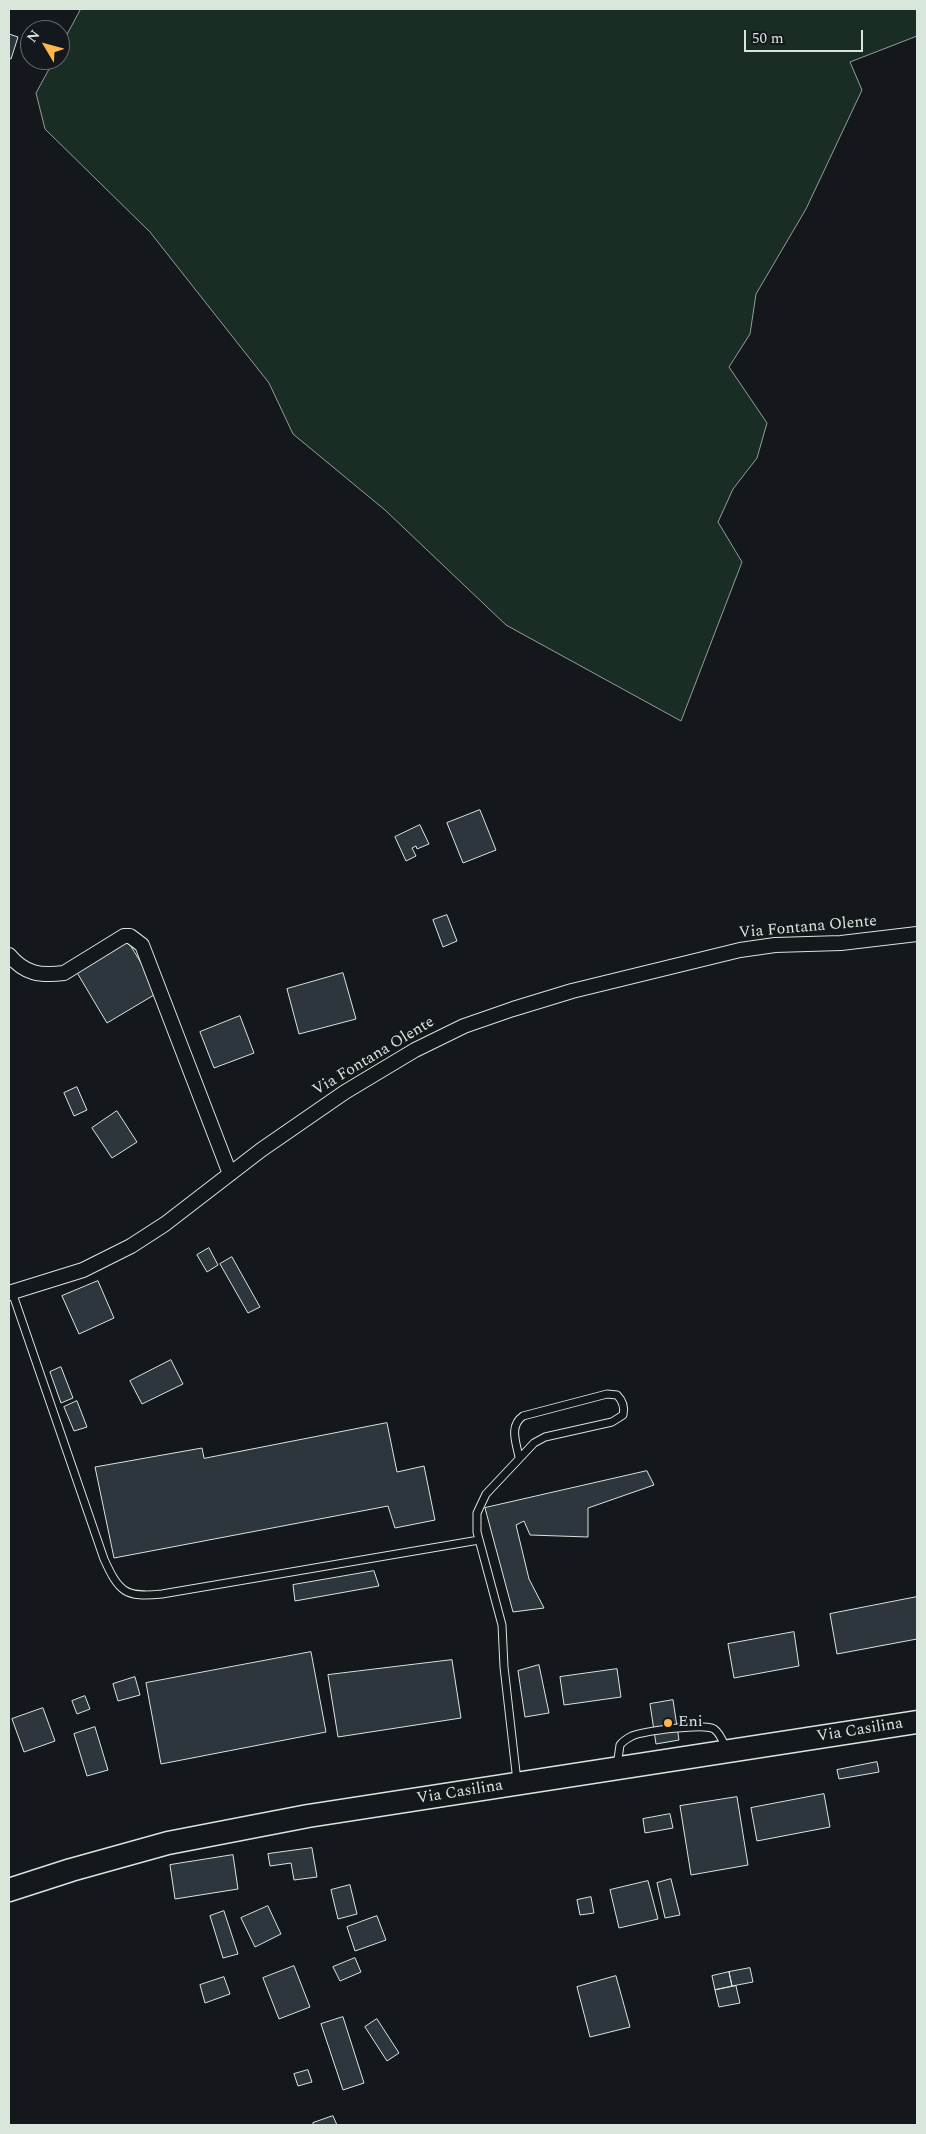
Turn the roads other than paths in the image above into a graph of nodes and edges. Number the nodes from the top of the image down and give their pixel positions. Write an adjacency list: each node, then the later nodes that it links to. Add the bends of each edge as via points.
1 (917, 934): 3 (street, Via Fontana Olente, via 841,943 752,948 572,991 505,1011 450,1032 396,1061 312,1114)
2 (9, 956): 3 (street, via 24,970 53,974 64,973 124,936 130,936 142,945)
3 (230, 1174): 4 (street, Via Fontana Olente, via 169,1221 121,1252 78,1271)
4 (11, 1292): 6 (lane, via 104,1559 117,1585 125,1591 141,1595 162,1594)
5 (519, 1457): 5 (lane, via 545,1437 618,1419 624,1410 621,1399 607,1394 523,1416 517,1421 514,1432); 6 (lane, via 478,1507 476,1525)
6 (479, 1540): 10 (lane, via 502,1625)
7 (917, 1722): 8 (main road, Via Casilina)
8 (726, 1752): 9 (main road, Via Casilina); 9 (lane, via 719,1734 708,1727 639,1734 620,1745)
9 (616, 1769): 10 (main road, Via Casilina)
10 (518, 1784): 11 (main road, Via Casilina, via 189,1838 128,1853)
11 (9, 1890)

